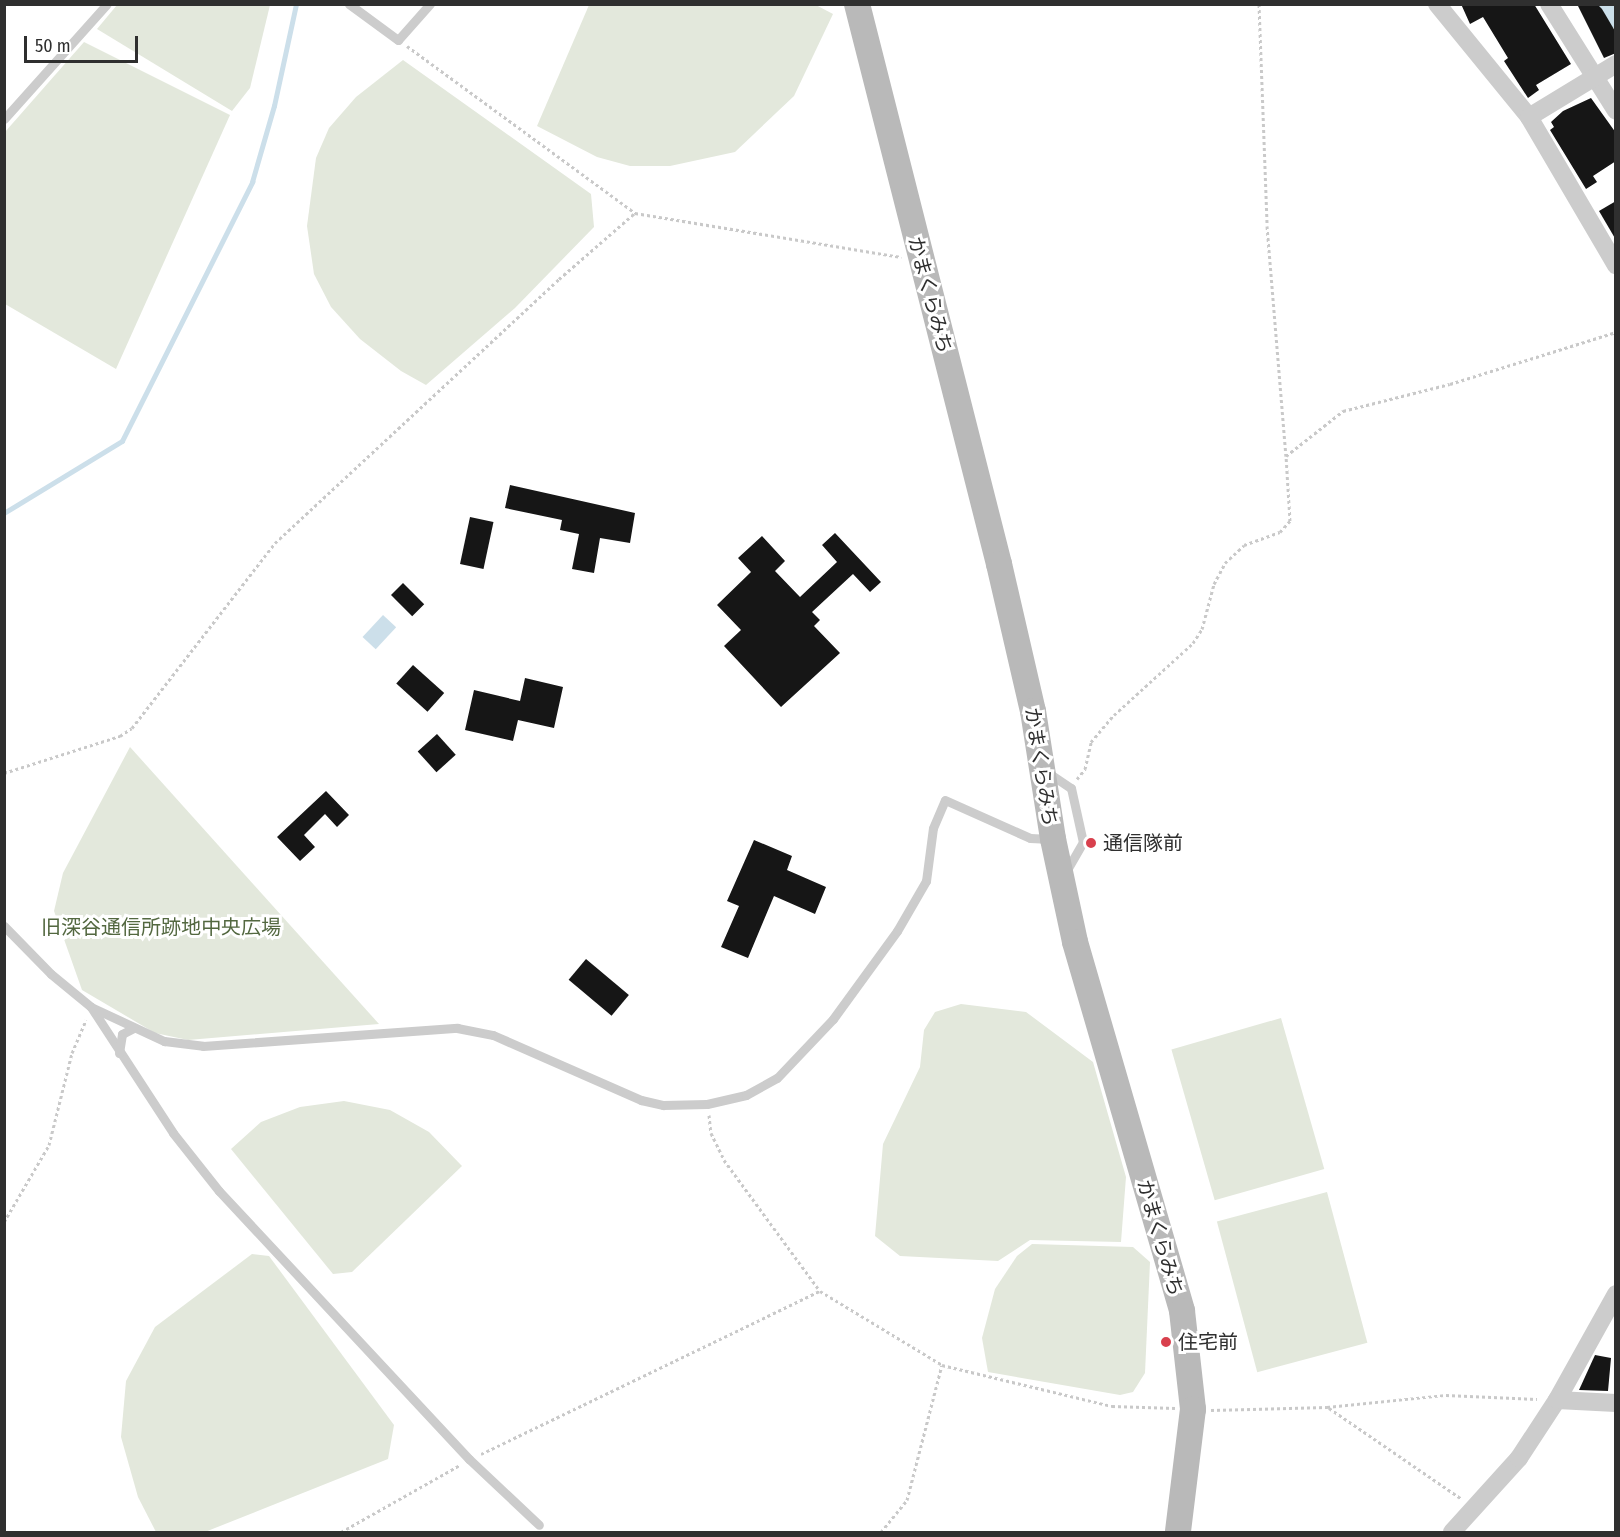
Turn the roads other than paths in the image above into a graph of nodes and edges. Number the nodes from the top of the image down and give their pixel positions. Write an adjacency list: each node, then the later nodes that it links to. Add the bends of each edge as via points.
1 (107, 4): 11 (lane)
2 (349, 4): 3 (lane, via 398,40)
3 (430, 4)
4 (857, 4): 13 (main road, かまくらみち, via 999,564)
5 (1444, 6): 10 (street)
6 (1554, 6): 8 (street)
7 (1616, 64): 8 (street)
8 (1594, 77): 9 (street); 10 (street)
9 (1616, 111)
10 (1529, 117): 12 (street)
11 (4, 119)
12 (1616, 265)
13 (1042, 769): 14 (main road, かまくらみち); 15 (lane, via 1071,788 1083,842)
14 (1053, 839): 15 (main road, かまくらみち); 18 (lane, via 1029,838 945,800 933,828 927,882 833,1019 777,1078 746,1095 707,1104 670,1105 641,1100 473,1030 420,1028 191,1046 164,1041)
15 (1062, 880): 24 (main road, かまくらみち, via 1093,1006 1182,1311 1193,1409)
16 (4, 926): 17 (lane, via 51,975)
17 (91, 1007): 18 (lane); 19 (lane)
18 (134, 1028): 19 (lane, via 122,1034)
19 (119, 1054): 23 (lane, via 219,1191 469,1459)
20 (1616, 1294): 21 (street)
21 (1557, 1400): 22 (street); 25 (street, via 1519,1458)
22 (1616, 1402)
23 (539, 1525)
24 (1178, 1533)
25 (1452, 1533)

